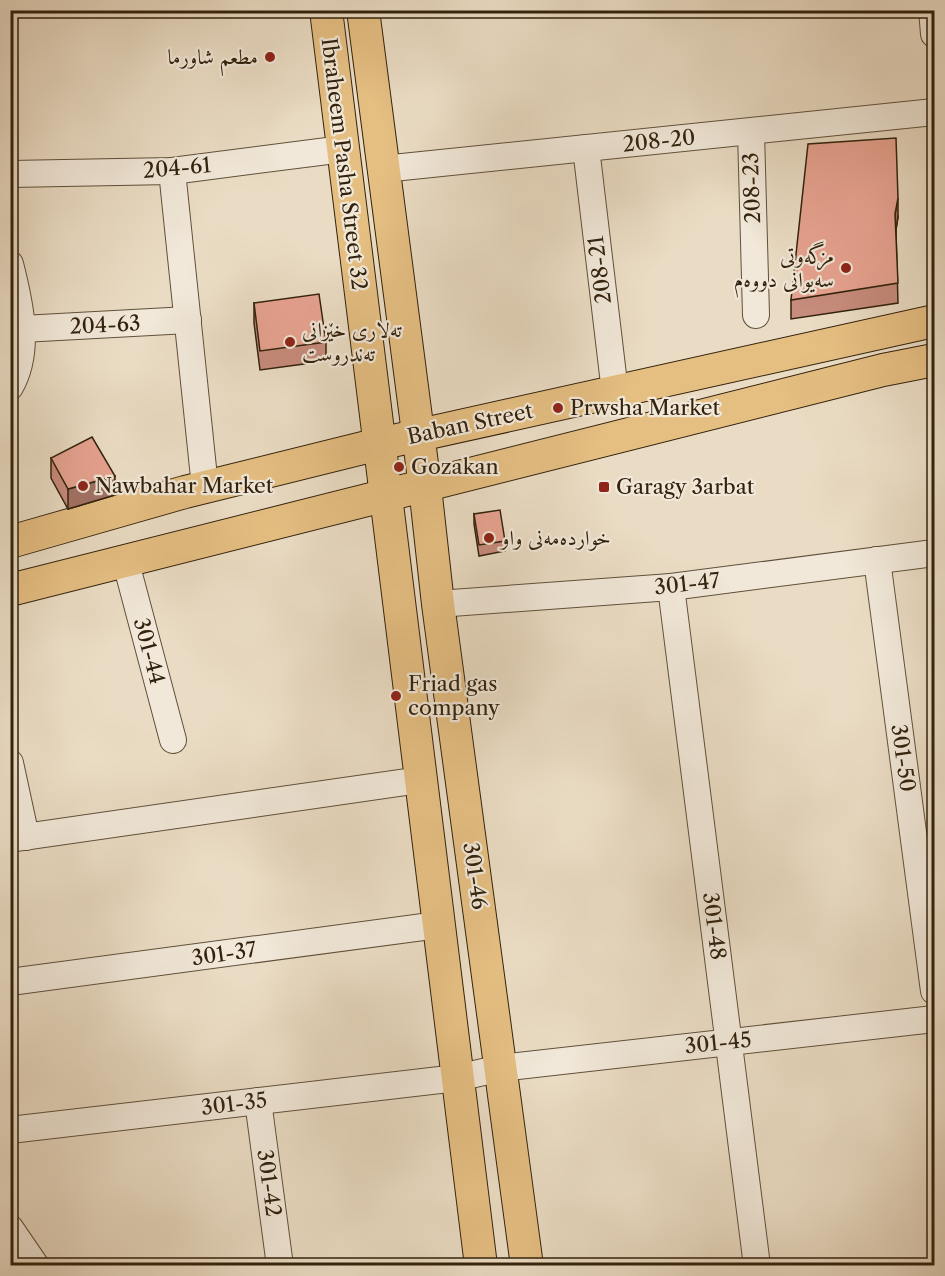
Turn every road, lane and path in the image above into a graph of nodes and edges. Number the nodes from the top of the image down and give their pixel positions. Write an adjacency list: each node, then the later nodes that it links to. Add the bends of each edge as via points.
1 (326, 10): 8 (main road, Ibraheem Pasha Street 32)
2 (363, 10): 9 (main road, Ibraheem Pasha Street 32)
3 (932, 10): 4 (street)
4 (934, 34)
5 (934, 112): 6 (street, 208-20)
6 (751, 132): 7 (street, 208-20); 13 (street, 208-23)
7 (586, 148): 9 (street, 208-20); 19 (street, 208-21)
8 (343, 149): 10 (street, 204-61); 21 (main road, Ibraheem Pasha Street 32)
9 (383, 169): 20 (main road, Ibraheem Pasha Street 32)
10 (172, 171): 11 (street, 204-61); 14 (street)
11 (10, 174)
12 (10, 264): 16 (street)
13 (756, 315)
14 (188, 320): 16 (street, 204-63); 22 (street)
15 (934, 321): 19 (main road, Baban Street)
16 (22, 329): 18 (street, via 18,373)
17 (934, 360): 23 (main road)
18 (10, 387)
19 (615, 392): 20 (main road, Baban Street)
20 (418, 435): 21 (main road, Baban Street); 23 (main road, Ibraheem Pasha Street 32)
21 (379, 444): 22 (main road, Baban Street); 24 (main road, Ibraheem Pasha Street 32)
22 (205, 487): 25 (main road, Baban Street)
23 (425, 487): 24 (main road); 31 (main road, 301-46)
24 (385, 496): 28 (main road); 34 (main road, 301-46)
25 (10, 542)
26 (934, 553): 27 (street, 301-47)
27 (877, 560): 29 (street, 301-47); 38 (street, 301-50)
28 (126, 562): 30 (main road); 32 (street, 301-44)
29 (671, 587): 31 (street, 301-47); 40 (street, 301-48)
30 (10, 590)
31 (438, 604): 41 (main road, 301-46)
32 (173, 740)
33 (10, 763): 35 (street)
34 (420, 780): 35 (street); 36 (main road, 301-46)
35 (18, 838)
36 (438, 925): 37 (street, 301-37); 42 (main road, 301-46)
37 (10, 982)
38 (934, 991)
39 (934, 1018): 40 (street, 301-45)
40 (729, 1042): 41 (street, 301-45); 50 (street, 301-48)
41 (501, 1068): 42 (street, 301-45); 49 (main road, 301-46)
42 (457, 1078): 43 (street, 301-35); 48 (main road, 301-46)
43 (258, 1101): 44 (street, 301-35); 47 (street, 301-42)
44 (10, 1130)
45 (10, 1228): 46 (street)
46 (36, 1266)
47 (280, 1266)
48 (481, 1266)
49 (527, 1266)
50 (757, 1266)

